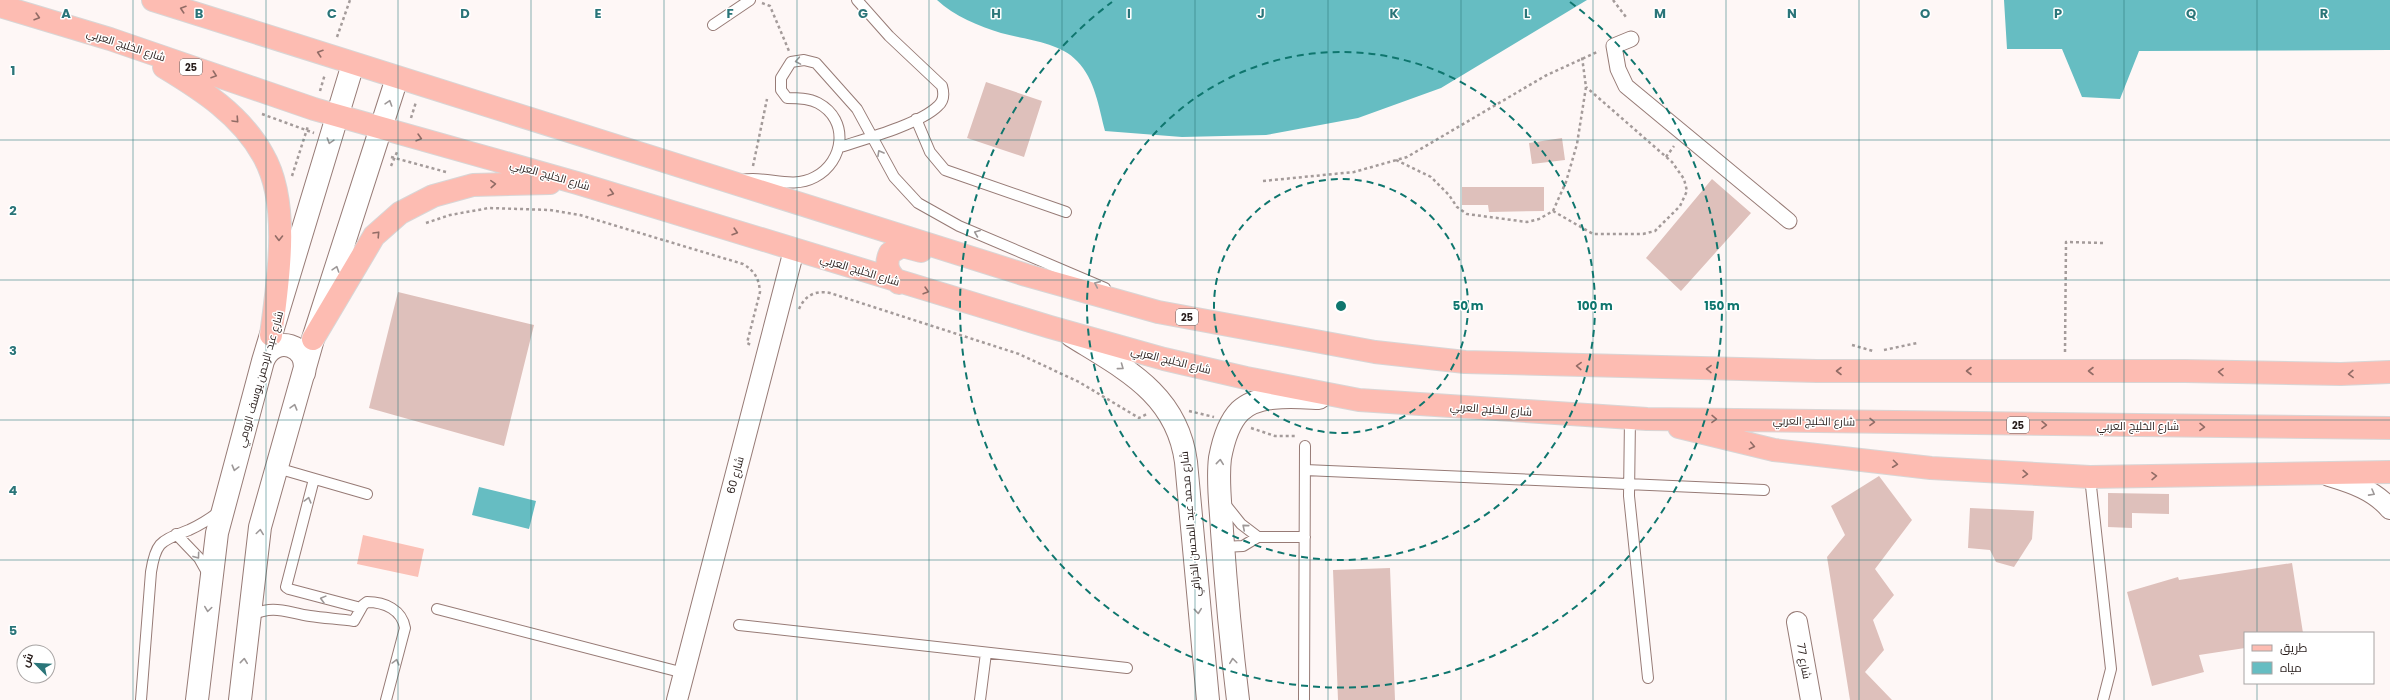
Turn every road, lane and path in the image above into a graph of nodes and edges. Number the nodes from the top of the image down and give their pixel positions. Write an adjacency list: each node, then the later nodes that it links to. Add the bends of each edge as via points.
1 (153, 0): 13 (main road, 25, one-way to 1)
2 (857, 0): 17 (lane, via 889,36 942,86 943,98 938,107)
3 (1612, 0): 6 (path)
4 (754, 1): 7 (lane); 11 (path, via 770,6)
5 (0, 6): 8 (main road, شارع الخليج العربي / 25, one-way to 8)
6 (1626, 17)
7 (713, 25)
8 (110, 39): 16 (main road, شارع الخليج العربي / 25, one-way to 16); 36 (main road, one-way to 36, via 162,65 206,93 234,117 263,154 276,195 279,230 276,299)
9 (1631, 39): 10 (street)
10 (1614, 46): 12 (path); 29 (street, via 1618,69 1626,86)
11 (789, 51)
12 (1582, 57): 15 (path); 22 (path, via 1414,153)
13 (353, 64): 14 (main road, 25); 16 (main road, شارع عبد الرحمن يوسف الرومي)
14 (397, 78): 18 (main road, one-way to 14); 26 (main road, 25)
15 (1586, 87): 27 (path, via 1577,144 1566,182); 27 (path, via 1672,162 1684,179 1686,191 1680,206 1655,231 1643,234 1593,234)
16 (337, 116): 18 (main road, شارع الخليج العربي / 25); 36 (main road, شارع عبد الرحمن يوسف الرومي, one-way to 36)
17 (916, 119): 19 (lane); 28 (lane, via 930,152 945,170)
18 (381, 129): 25 (main road, شارع الخليج العربي / 25, one-way to 25); 37 (main road, one-way to 18)
19 (872, 137): 20 (lane); 20 (lane, one-way to 20, via 857,109 821,67 804,60 790,62 781,78 783,95 787,98 818,103 826,109 837,126); 34 (lane, one-way to 19, via 1053,264 959,226 918,203 894,178)
20 (840, 147): 26 (lane, via 831,165 806,181 788,184 750,178)
21 (394, 158): 23 (path)
22 (1396, 160): 24 (path, via 1354,172); 27 (path, via 1431,177 1457,207 1467,214 1526,222 1539,219)
23 (389, 170)
24 (1263, 181)
25 (577, 182): 31 (main road, شارع الخليج العربي / 25, one-way to 31); 37 (main road, one-way to 25, via 374,236 400,212 433,196 473,185)
26 (735, 183): 32 (main road, 25)
27 (1552, 211)
28 (1066, 212)
29 (1789, 221)
30 (2104, 243): 43 (path, via 2066,242)
31 (794, 250): 33 (main road, شارع الخليج العربي / 25); 75 (street, شارع 60)
32 (1026, 275): 33 (main road, via 1003,276 902,246 890,253 887,265 890,275); 34 (main road, 25)
33 (899, 283): 35 (main road, شارع الخليج العربي / 25, one-way to 35)
34 (1158, 312): 43 (main road, 25, one-way to 34, via 1817,371 1465,362 1375,352)
35 (1065, 331): 46 (main road, شارع الخليج العربي / 25, via 1164,360); 66 (main road, شارع محمد عبد المحسن الخرافي, one-way to 66, via 1142,383 1173,417 1183,445)
36 (271, 335): 42 (main road, شارع عبد الرحمن يوسف الرومي)
37 (313, 339): 45 (main road)
38 (1917, 343): 40 (path)
39 (1852, 345): 41 (path)
40 (1881, 350)
41 (1876, 351)
42 (263, 361): 45 (main road, via 274,347 292,346 302,355 305,368); 60 (main road, شارع عبد الرحمن يوسف الرومي, one-way to 60)
43 (2064, 371): 44 (main road, 25, one-way to 43, via 2341,374)
44 (2390, 372)
45 (303, 374): 50 (main road, one-way to 45)
46 (1359, 400): 47 (main road, شارع الخليج العربي / 25); 59 (main road, one-way to 46, via 1219,474 1223,445 1232,422 1245,407 1278,398)
47 (1638, 418): 48 (main road, شارع الخليج العربي / 25, one-way to 48); 54 (main road, one-way to 54, via 1774,450 1931,468); 56 (lane)
48 (2390, 428)
49 (1305, 446): 51 (lane)
50 (277, 468): 55 (lane); 70 (main road, one-way to 50, via 260,527)
51 (1305, 470): 56 (lane); 64 (lane)
52 (2390, 472): 53 (main road)
53 (2323, 474): 54 (main road, one-way to 53); 61 (street, one-way to 61, via 2355,484 2381,498)
54 (2090, 477): 87 (lane, via 2111,669)
55 (314, 479): 58 (lane); 68 (lane, one-way to 55, via 289,590 286,586)
56 (1630, 484): 57 (lane); 76 (lane, via 1629,496)
57 (1764, 490)
58 (367, 494)
59 (1220, 496): 63 (lane, one-way to 59, via 1233,516); 65 (main road)
60 (224, 508): 62 (lane, via 201,524); 67 (main road, شارع عبد الرحمن يوسف الرومي, via 217,533)
61 (2390, 509)
62 (176, 534): 67 (lane, one-way to 67, via 199,558); 77 (lane, via 160,544 152,563)
63 (1258, 536): 64 (lane); 65 (lane)
64 (1305, 537): 85 (lane)
65 (1224, 554): 66 (main road, via 1205,562); 84 (main road, one-way to 65, via 1226,609)
66 (1195, 572): 83 (main road, شارع محمد عبد المحسن الخرافي, one-way to 83)
67 (211, 583): 78 (main road, شارع عبد الرحمن يوسف الرومي, one-way to 78)
68 (361, 608): 70 (lane, via 354,621 309,616 280,608 259,611); 80 (lane, one-way to 68, via 404,634 404,622 398,612 387,606 367,602)
69 (437, 609): 75 (lane)
70 (249, 616): 79 (main road, one-way to 70)
71 (1797, 622): 86 (street, شارع 77)
72 (739, 625): 73 (lane)
73 (986, 653): 74 (lane); 82 (lane)
74 (1127, 668)
75 (684, 673): 81 (street, شارع 60)
76 (1648, 678)
77 (141, 700)
78 (197, 700)
79 (240, 700)
80 (386, 700)
81 (677, 700)
82 (980, 700)
83 (1208, 700)
84 (1238, 700)
85 (1304, 700)
86 (1811, 700)
87 (2103, 700)

